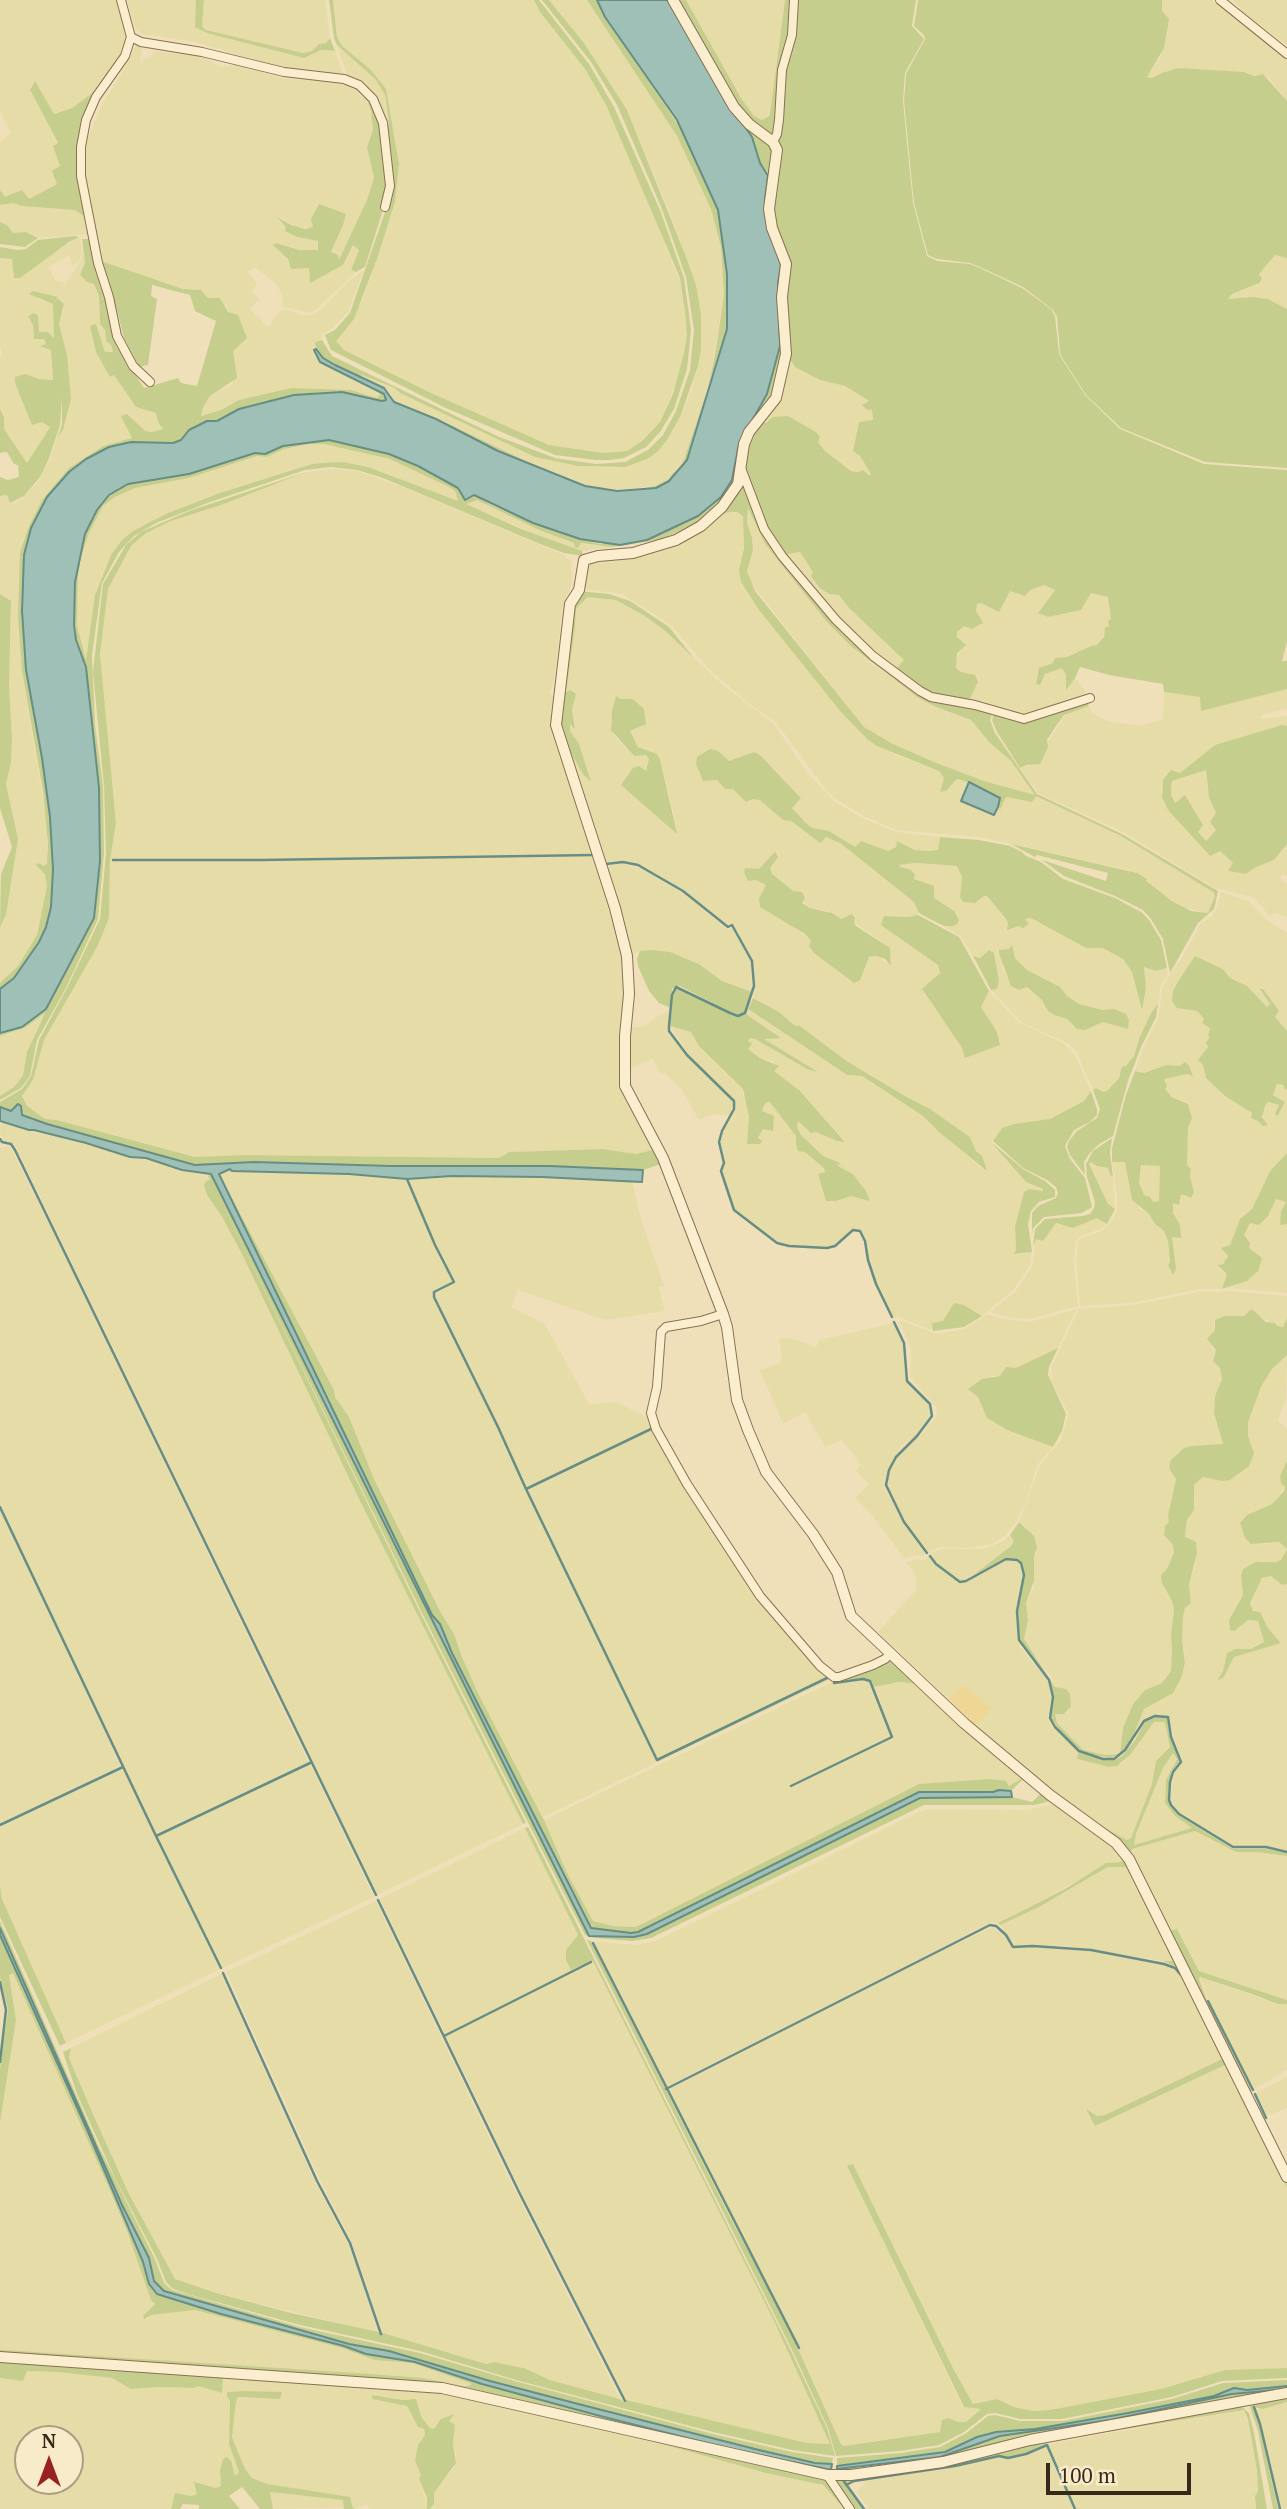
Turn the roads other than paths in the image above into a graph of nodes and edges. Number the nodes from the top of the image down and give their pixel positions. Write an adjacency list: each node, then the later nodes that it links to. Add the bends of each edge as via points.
1 (121, 0): 5 (street)
2 (673, 0): 7 (street, via 734,107)
3 (794, 0): 7 (street)
4 (1220, 0): 6 (street)
5 (131, 37): 8 (street, via 359,85 373,99 383,123 390,186); 9 (street, via 125,56 86,120 80,176 117,337 133,366)
6 (1287, 54)
7 (773, 142): 10 (street, via 777,150 769,209 786,264 782,306 786,354 776,398 749,432)
8 (386, 207)
9 (150, 382)
10 (741, 468): 11 (street, via 764,529 782,556 836,620 873,656 920,691 1024,719); 12 (street, via 729,499 694,530 656,547 584,560 579,590 570,604 556,725 627,956 625,1086 663,1158)
11 (1090, 698)
12 (723, 1314): 13 (street, via 737,1400 766,1472 837,1572 850,1616); 13 (street, via 666,1327 662,1332 651,1413 656,1429 760,1597 820,1666 839,1677)
13 (891, 1653): 14 (street, via 964,1723 1129,1858)
14 (1287, 2177)
15 (0, 2357): 17 (street, via 442,2388)
16 (1287, 2393): 17 (street, via 1030,2440 943,2462)
17 (827, 2475): 18 (street)
18 (850, 2509)

